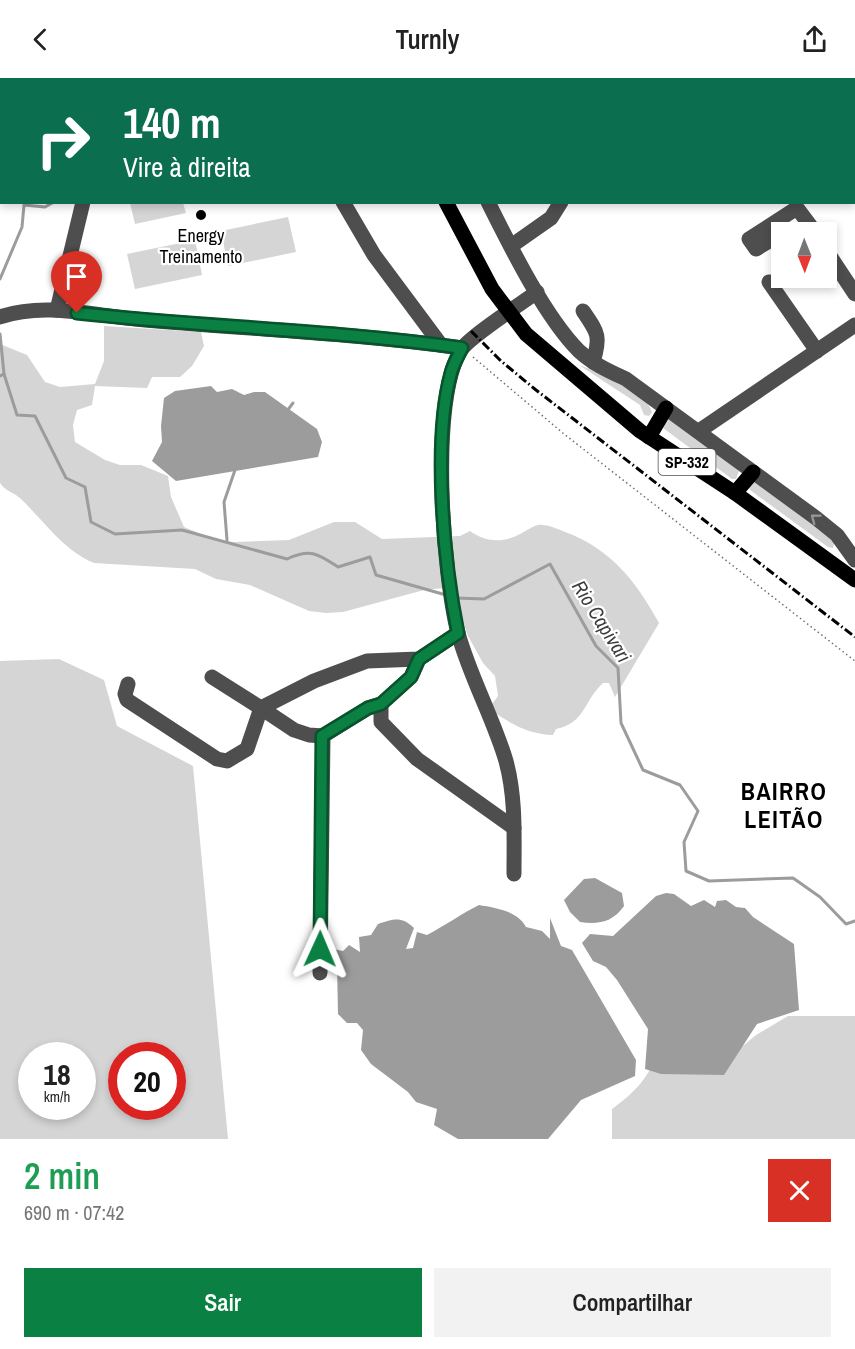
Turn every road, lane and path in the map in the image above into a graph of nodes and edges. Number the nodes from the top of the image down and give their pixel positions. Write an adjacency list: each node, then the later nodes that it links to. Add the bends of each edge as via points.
1 (83, 204): 15 (street)
2 (344, 204): 19 (street, via 374,255)
3 (447, 204): 25 (main road, SP-332, via 492,289 526,334)
4 (489, 204): 10 (street)
5 (560, 204): 10 (street, via 551,218)
6 (775, 222): 7 (street, via 797,208)
7 (808, 222)
8 (771, 225): 9 (street, via 749,239 756,249)
9 (771, 240)
10 (511, 246): 13 (street)
11 (837, 267): 14 (street)
12 (769, 282): 21 (street)
13 (537, 292): 20 (street); 22 (street, via 571,340)
14 (855, 294)
15 (57, 310): 17 (street, via 16,311); 19 (street)
16 (583, 311): 22 (street, via 599,340)
17 (0, 317)
18 (855, 326): 21 (street)
19 (441, 345): 20 (street)
20 (464, 346): 30 (street, via 451,372 442,436 447,573); 32 (path, via 564,434)
21 (817, 351): 24 (street)
22 (593, 362): 23 (street, via 626,379)
23 (666, 408): 24 (street); 25 (main road)
24 (699, 431): 26 (street)
25 (649, 437): 27 (main road, SP-332)
26 (753, 472): 27 (main road); 28 (street, one-way to 26, via 837,535)
27 (735, 493): 29 (main road, SP-332)
28 (855, 560)
29 (855, 580)
30 (458, 633): 31 (street); 38 (street, via 506,761 514,800)
31 (419, 659): 35 (street, via 411,677); 36 (street, via 367,661 314,681)
32 (855, 660)
33 (212, 677): 36 (street)
34 (128, 684): 36 (street, via 128,700 217,759 227,761 247,749)
35 (381, 704): 37 (street); 38 (street, via 381,722 417,759)
36 (261, 708): 37 (street, via 294,730)
37 (322, 736): 40 (street)
38 (514, 828): 39 (street)
39 (514, 874)
40 (320, 973)

